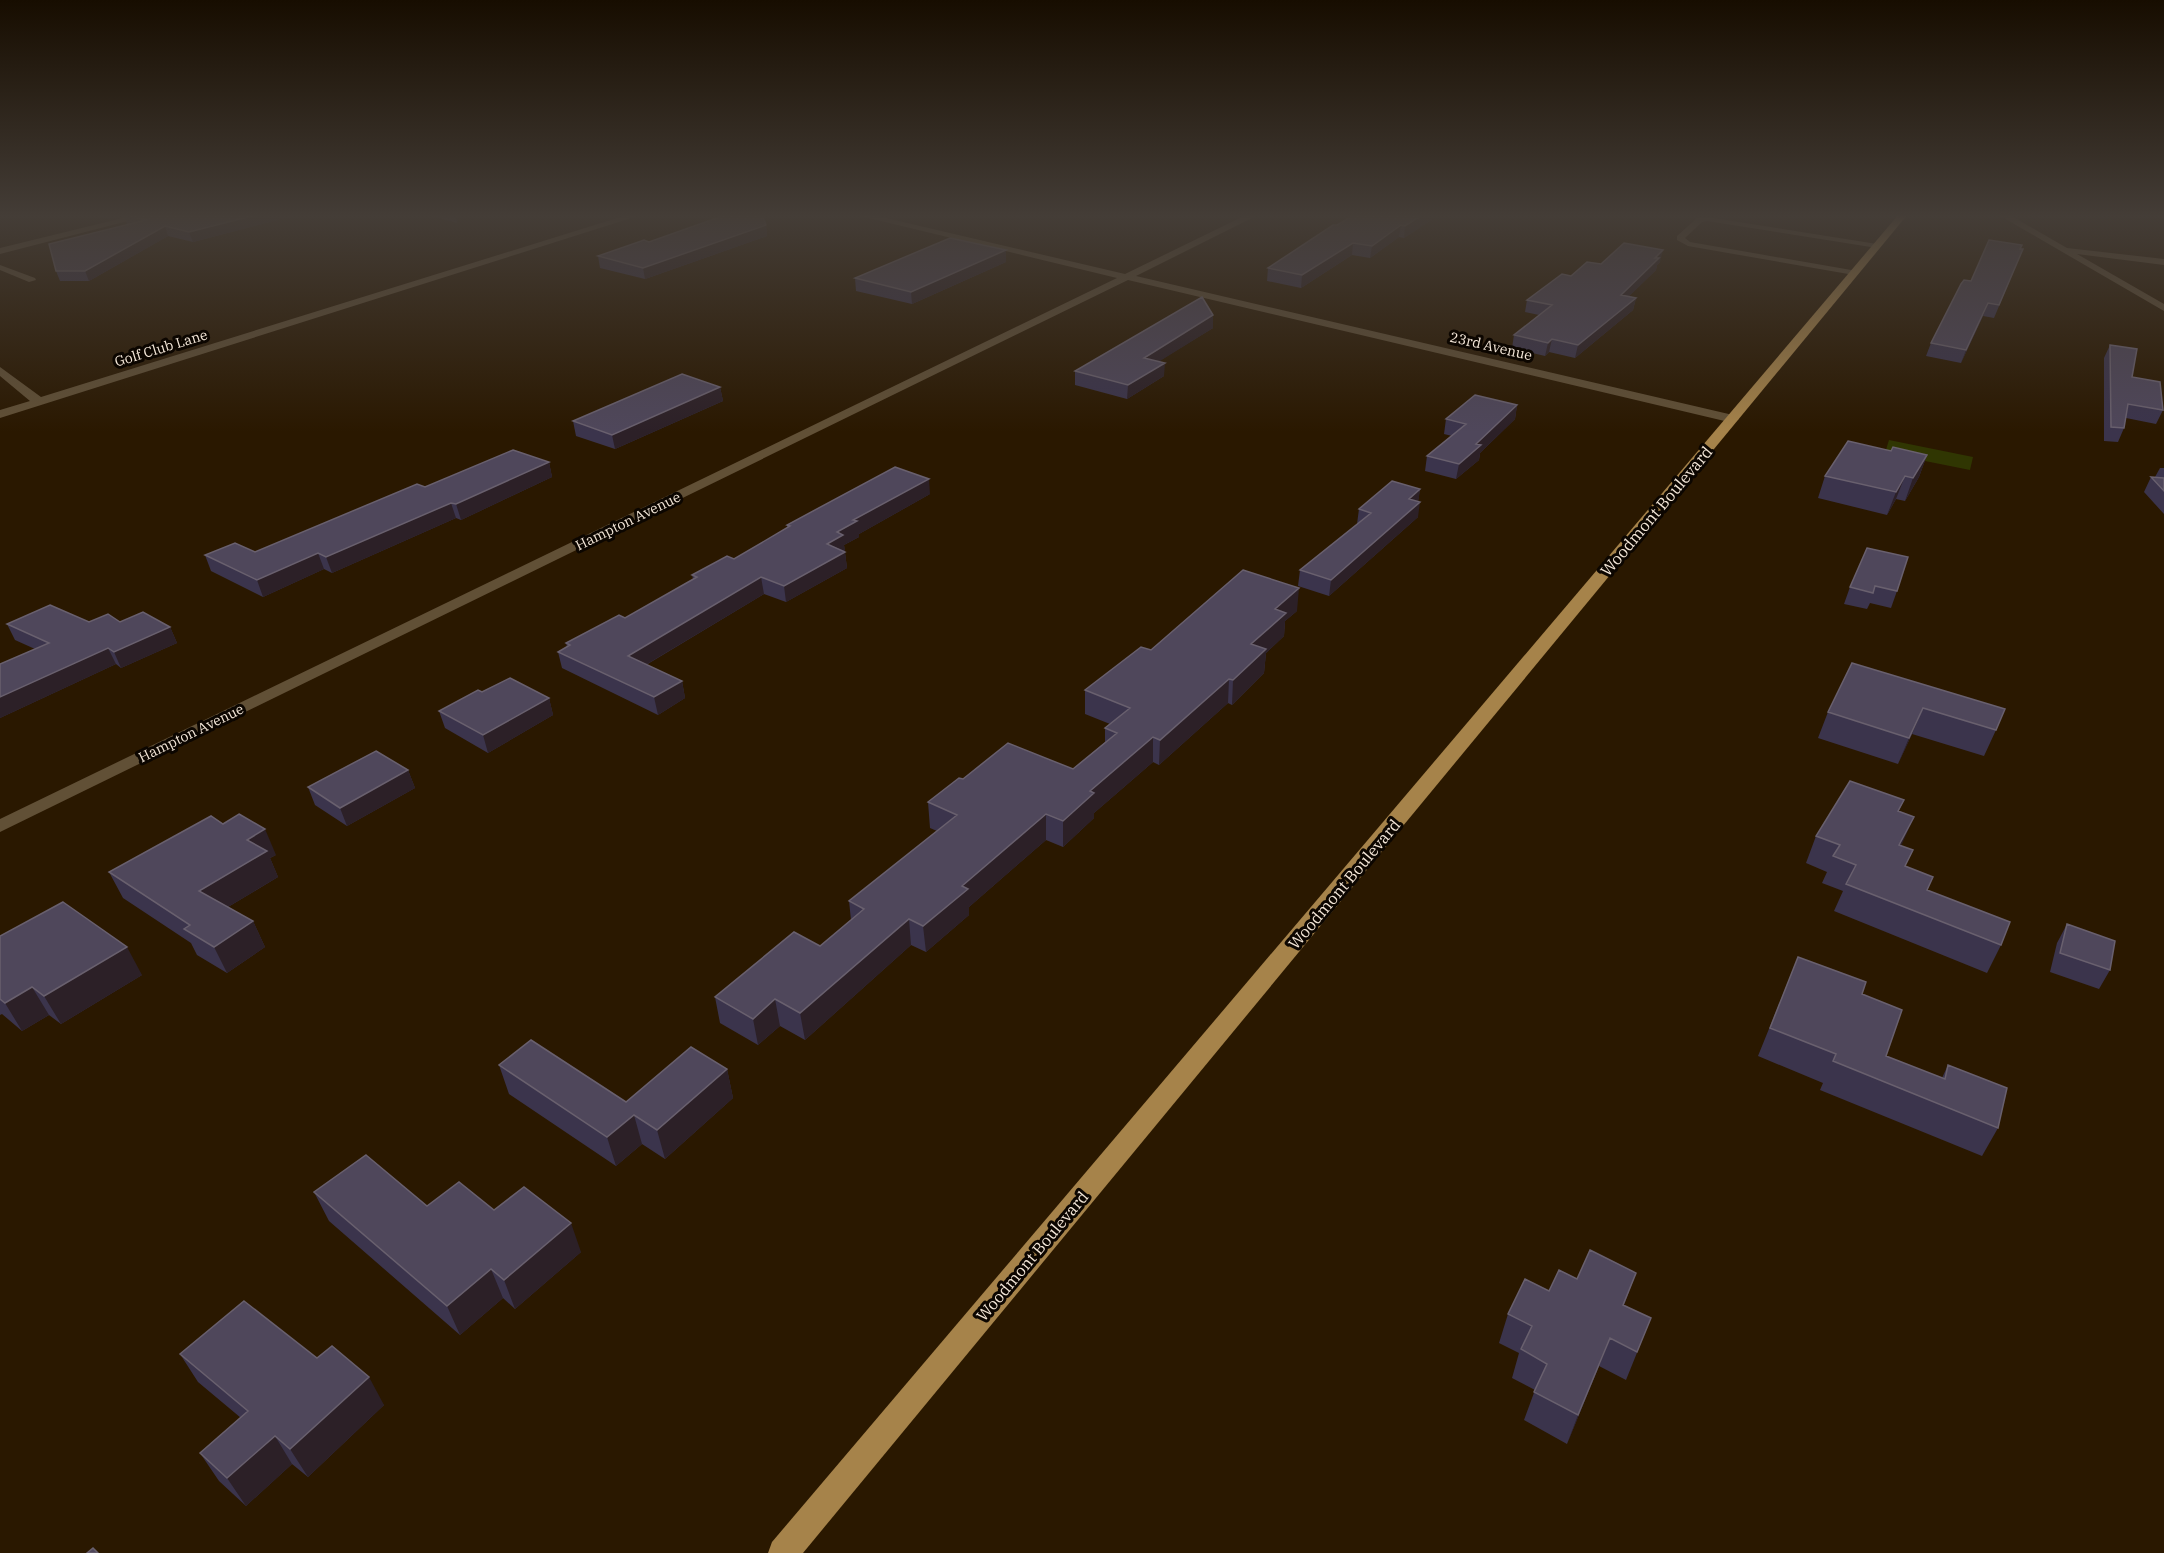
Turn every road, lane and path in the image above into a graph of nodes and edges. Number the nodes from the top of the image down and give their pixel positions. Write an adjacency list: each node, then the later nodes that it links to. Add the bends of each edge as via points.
1 (408, 286): 8 (street, Golf Club Lane)
2 (1110, 286): 11 (street, Hampton Avenue)
3 (1169, 286): 10 (street, 23rd Avenue)
4 (1843, 286): 10 (main road, Woodmont Boulevard)
5 (2127, 286): 6 (street)
6 (2164, 308)
7 (0, 370): 8 (street)
8 (39, 402): 9 (street, Golf Club Lane)
9 (0, 414)
10 (1733, 419): 12 (main road, Woodmont Boulevard)
11 (0, 826)
12 (783, 1553)

